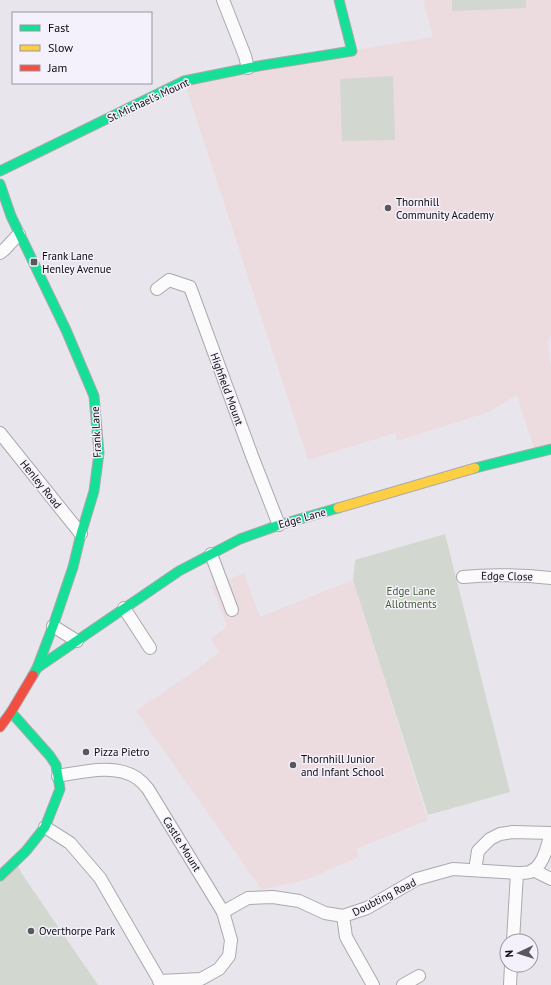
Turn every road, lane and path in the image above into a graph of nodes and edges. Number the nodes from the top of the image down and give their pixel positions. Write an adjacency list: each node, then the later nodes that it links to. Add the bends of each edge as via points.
1 (223, 0): 3 (street)
2 (339, 0): 3 (street, St Michael's Mount, via 352,51)
3 (248, 68): 4 (street, St Michael's Mount, via 184,81)
4 (0, 171)
5 (0, 184): 6 (street, Frank Lane)
6 (20, 234): 7 (street); 12 (street, Frank Lane, via 94,396 99,453 94,491)
7 (0, 253)
8 (157, 289): 11 (street, Highfield Mount, via 169,280 190,287)
9 (0, 433): 12 (street, Henley Road)
10 (551, 449): 11 (street, Edge Lane, via 485,465)
11 (279, 525): 13 (street, Edge Lane, via 240,539)
12 (81, 534): 18 (street, Frank Lane)
13 (211, 554): 16 (street, Edge Lane, via 179,571); 17 (street)
14 (463, 577): 15 (street, Edge Close, via 495,575)
15 (551, 578)
16 (124, 608): 19 (street, Edge Lane); 20 (street)
17 (232, 610)
18 (53, 626): 19 (street); 21 (street, Frank Lane)
19 (77, 641): 21 (street, Edge Lane)
20 (150, 648)
21 (37, 668): 22 (street, Frank Lane)
22 (11, 712): 23 (street, Frank Lane); 24 (street, via 50,756 56,765)
23 (0, 727)
24 (58, 776): 25 (street, via 60,789); 32 (street, Castle Mount, via 88,770 114,770 137,778 148,789)
25 (45, 827): 30 (street, via 26,851); 38 (street, Castle Mount, via 70,843 100,878)
26 (551, 833): 27 (street, via 500,834 490,839 478,851); 28 (street, via 542,862)
27 (475, 870): 29 (street, Doubting Road); 33 (street, Doubting Road, via 453,869 418,879 367,908)
28 (533, 870): 29 (street, Doubting Road); 31 (street)
29 (517, 873): 34 (street)
30 (0, 876)
31 (551, 879)
32 (223, 912): 33 (street, via 248,898 273,896 299,901 325,912); 37 (street, Castle Mount, via 231,940 229,956 219,969)
33 (343, 916): 39 (street, Doubting Road, via 346,937)
34 (513, 933)
35 (511, 973): 41 (street)
36 (419, 976): 40 (street)
37 (200, 982): 38 (street, Castle Mount)
38 (160, 983)
39 (373, 985)
40 (403, 985)
41 (510, 985)

